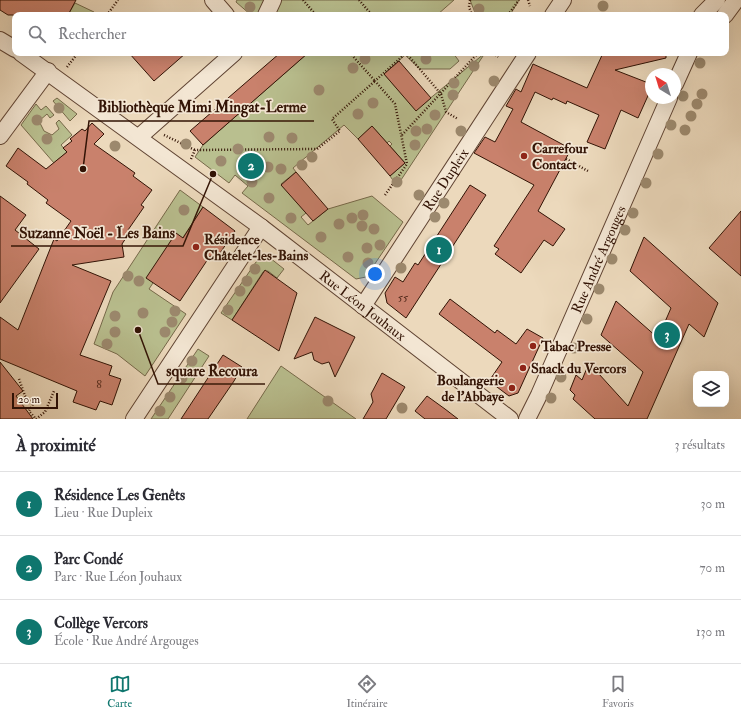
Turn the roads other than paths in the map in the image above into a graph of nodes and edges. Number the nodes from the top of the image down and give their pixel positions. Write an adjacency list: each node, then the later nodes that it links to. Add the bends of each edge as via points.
1 (213, 0): 7 (street)
2 (273, 0): 8 (street)
3 (563, 0): 9 (street)
4 (700, 0): 10 (street)
5 (717, 0): 11 (street)
6 (736, 0): 12 (street)
7 (223, 12)
8 (267, 12)
9 (555, 12)
10 (698, 12)
11 (705, 12)
12 (727, 12)
13 (0, 40): 14 (street)
14 (12, 47)
15 (26, 56): 19 (street, Rue Léon Jouhaux)
16 (231, 56): 23 (street)
17 (526, 56): 25 (street, Rue Dupleix)
18 (688, 56): 20 (street)
19 (48, 71): 22 (street); 23 (street, Rue Léon Jouhaux)
20 (681, 71)
21 (666, 104): 28 (street, Rue André Argouges)
22 (0, 136)
23 (139, 137): 24 (street, Rue Léon Jouhaux)
24 (261, 227): 25 (street, Rue Léon Jouhaux); 26 (street)
25 (362, 306): 27 (street, Rue Léon Jouhaux)
26 (134, 419)
27 (510, 419)
28 (527, 419)

